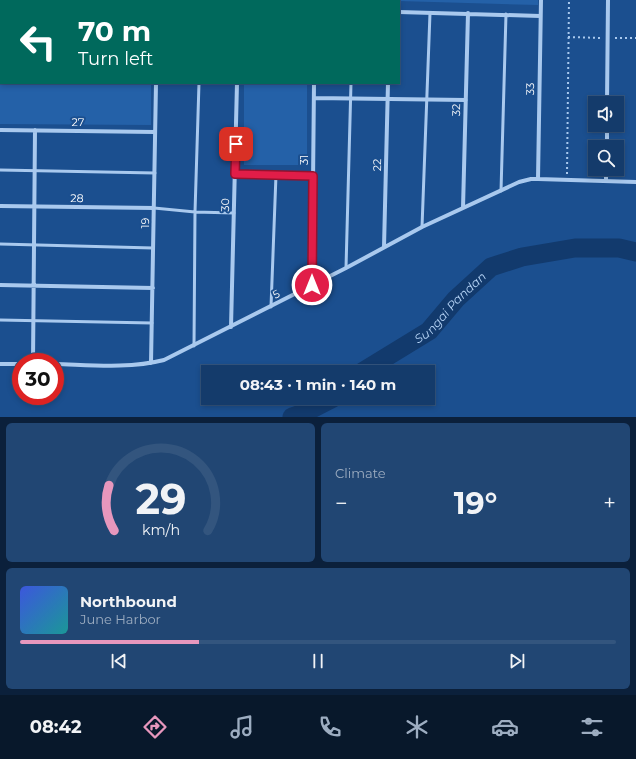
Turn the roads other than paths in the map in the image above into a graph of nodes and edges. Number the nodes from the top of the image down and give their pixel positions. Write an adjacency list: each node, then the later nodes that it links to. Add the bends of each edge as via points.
1 (541, 0): 7 (street, 33)
2 (608, 0): 14 (street)
3 (400, 12): 4 (street)
4 (430, 13): 5 (street); 18 (lane)
5 (468, 13): 6 (street); 19 (street, 32)
6 (506, 14): 7 (street); 33 (lane)
7 (540, 16): 30 (street, 33)
8 (156, 84): 22 (street, 19)
9 (199, 84): 38 (lane)
10 (237, 84): 26 (street, 30)
11 (314, 84): 15 (street, 31)
12 (351, 84): 16 (lane)
13 (388, 84): 17 (street, 22)
14 (607, 96)
15 (314, 98): 16 (street); 28 (street, 31)
16 (350, 98): 17 (street); 45 (lane)
17 (388, 99): 18 (street); 43 (street, 22)
18 (427, 100): 19 (street); 40 (lane)
19 (466, 100): 37 (street, 32)
20 (0, 130): 21 (street, 27)
21 (35, 130): 22 (street, 27); 24 (street)
22 (156, 132): 25 (street, 19)
23 (0, 170): 24 (lane)
24 (35, 170): 25 (lane); 35 (street)
25 (155, 172): 36 (street, 19)
26 (235, 174): 27 (street); 39 (street, 30)
27 (276, 176): 28 (street); 50 (lane)
28 (313, 176): 47 (street, 31)
29 (606, 176): 31 (street)
30 (538, 178): 31 (street, 5); 33 (street, 5, via 520,182)
31 (606, 181): 32 (street, 5)
32 (636, 182)
33 (501, 191): 37 (street, 5)
34 (0, 206): 35 (street, 28)
35 (34, 207): 36 (street, 28); 42 (street)
36 (154, 208): 38 (lane); 44 (street, 19)
37 (463, 208): 40 (street, 5)
38 (195, 212): 39 (lane); 55 (lane)
39 (234, 213): 54 (street, 30)
40 (422, 227): 43 (street, 5)
41 (0, 244): 42 (lane)
42 (34, 245): 44 (lane); 48 (street)
43 (384, 247): 45 (street, 5)
44 (153, 248): 49 (street, 19)
45 (346, 268): 47 (street, 5)
46 (0, 285): 48 (street)
47 (312, 285): 50 (street, 5)
48 (33, 286): 49 (street); 52 (street)
49 (153, 288): 53 (street, 19)
50 (271, 307): 54 (street, 5)
51 (0, 320): 52 (lane)
52 (33, 321): 53 (lane); 56 (street)
53 (152, 323): 57 (street, 19)
54 (231, 327): 55 (street, 5)
55 (194, 346): 57 (street, 5)
56 (33, 353)
57 (151, 363): 60 (street, 5, via 128,366)
58 (0, 364): 59 (street)
59 (12, 364)
60 (64, 364)

